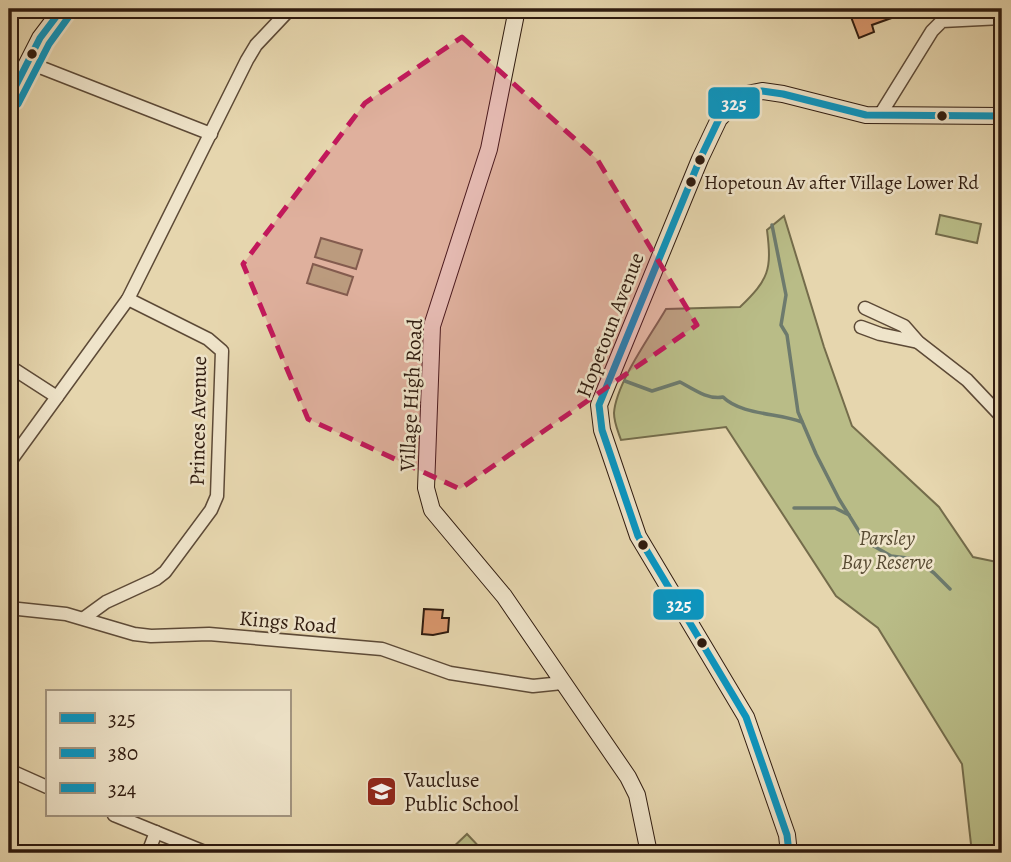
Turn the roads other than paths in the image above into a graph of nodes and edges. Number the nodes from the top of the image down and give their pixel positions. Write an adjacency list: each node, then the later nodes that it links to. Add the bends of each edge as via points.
1 (62, 9): 5 (street)
2 (290, 9): 9 (street, via 256,45)
3 (517, 9): 20 (street, Village High Road, via 489,149 432,326 426,488 432,510 504,597)
4 (1002, 18): 7 (street, via 942,20)
5 (27, 62): 6 (street); 9 (street)
6 (9, 99)
7 (880, 116): 8 (street, Hopetoun Avenue); 28 (street, Hopetoun Avenue, via 762,91 747,94 726,110 700,159 599,405 601,430 638,536 746,717 787,835)
8 (1002, 116)
9 (211, 134): 10 (street)
10 (128, 299): 15 (street); 19 (street, Princes Avenue, via 208,339 222,351 217,496 166,572 106,602)
11 (865, 309): 13 (street, via 904,326)
12 (861, 327): 13 (street)
13 (918, 342): 16 (street, via 967,380)
14 (9, 366): 15 (street)
15 (57, 397): 17 (street)
16 (1002, 417)
17 (9, 463)
18 (9, 608): 19 (street, Kings Road)
19 (85, 618): 20 (street, Kings Road, via 151,636 209,634 382,649 450,673 533,686)
20 (562, 684): 27 (street, Village High Road, via 628,777)
21 (9, 771): 22 (street)
22 (46, 787)
23 (116, 816): 24 (street)
24 (156, 832): 25 (street); 26 (street)
25 (148, 853)
26 (206, 853)
27 (649, 853)
28 (789, 853)

